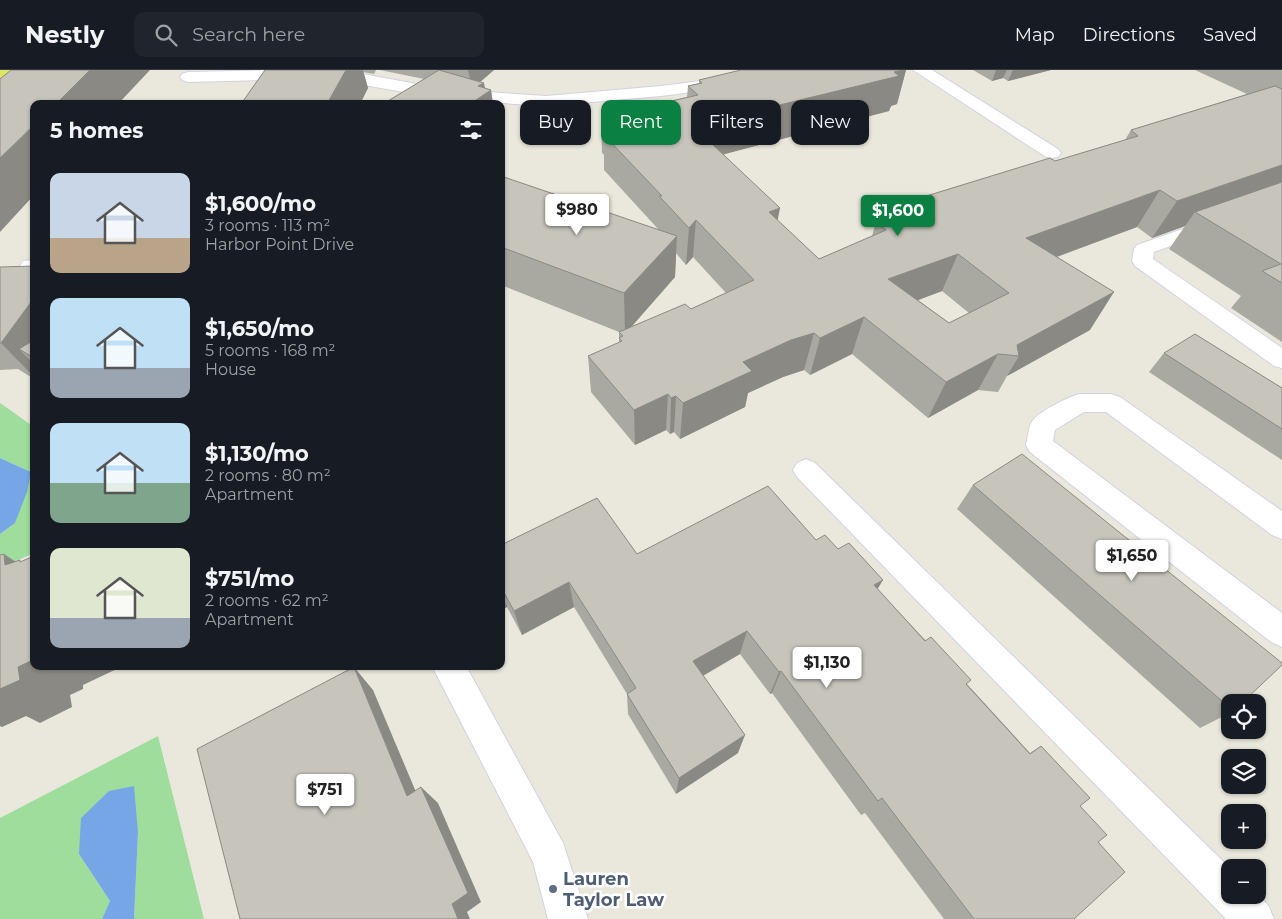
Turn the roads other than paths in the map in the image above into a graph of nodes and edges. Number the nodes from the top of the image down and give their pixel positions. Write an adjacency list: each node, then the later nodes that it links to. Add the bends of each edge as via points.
1 (268, 70): 4 (street, via 264,75)
2 (322, 70): 5 (street, via 444,94 546,101)
3 (921, 70): 6 (street)
4 (188, 77)
5 (735, 81)
6 (1052, 153)
7 (1282, 200): 8 (street, via 1144,249 1142,261)
8 (1282, 360)
9 (806, 470): 13 (street)
10 (1282, 527): 11 (street, via 1111,403 1080,403 1044,426 1039,445)
11 (1282, 632)
12 (450, 670): 15 (street, via 550,856)
13 (1221, 886)
14 (1239, 904): 16 (street)
15 (568, 919)
16 (1254, 919)

